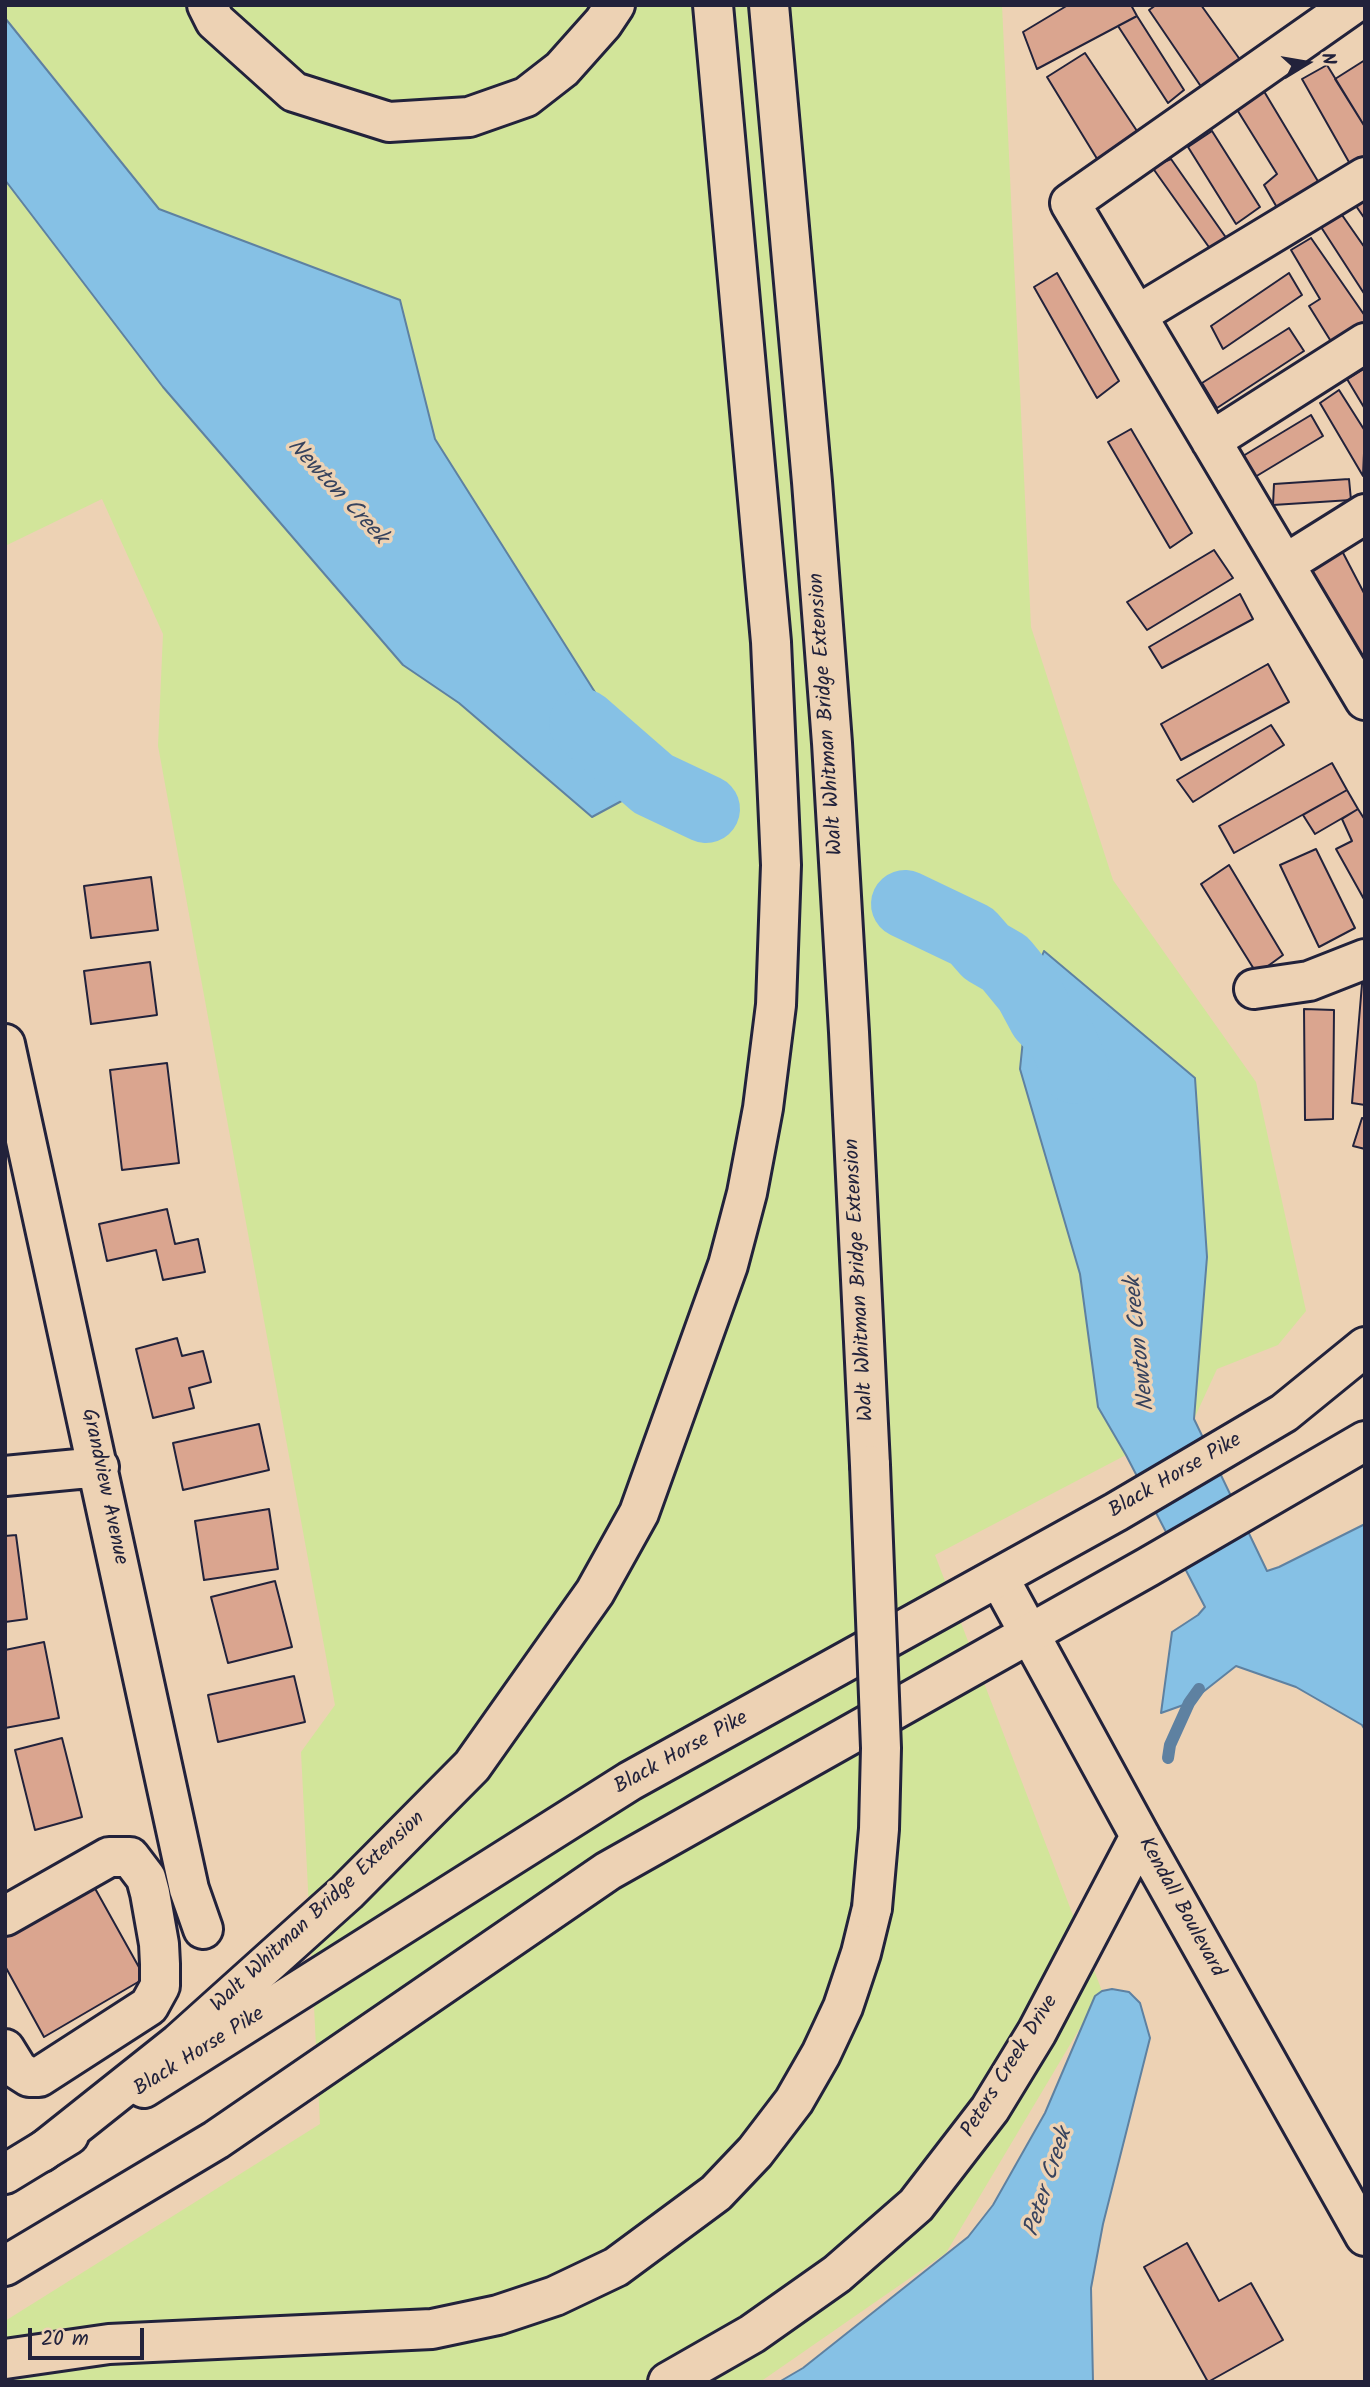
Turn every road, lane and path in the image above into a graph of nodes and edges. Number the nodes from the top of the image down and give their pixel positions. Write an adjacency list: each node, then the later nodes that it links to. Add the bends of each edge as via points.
1 (206, 5): 2 (main road, via 215,21 294,92 389,122 468,117 526,97 562,69)
2 (615, 5)
3 (713, 5): 26 (main road, Walt Whitman Bridge Extension, via 770,629 781,864 776,1004 763,1108 728,1265 639,1513 595,1592 472,1766 338,1901 179,2043)
4 (769, 5): 30 (main road, Walt Whitman Bridge Extension, bridge, via 832,743 870,1465 881,1748 872,1908 861,1953 821,2054 794,2101 755,2152 716,2193 617,2267 509,2312 432,2329 109,2344)
5 (1352, 5): 7 (main road, via 1070,203)
6 (1365, 177): 7 (main road)
7 (1137, 315): 9 (main road)
8 (1365, 343): 9 (main road)
9 (1211, 441): 11 (main road)
10 (1365, 514): 11 (main road)
11 (1285, 564): 12 (main road)
12 (1361, 685)
13 (1365, 959): 14 (main road, via 1309,981)
14 (1254, 989)
15 (5, 1044): 18 (main road, Grandview Avenue)
16 (1365, 1347): 20 (main road, Black Horse Pike, via 1284,1413)
17 (1365, 1441): 21 (main road)
18 (99, 1467): 19 (main road); 24 (main road, Grandview Avenue, via 189,1889)
19 (5, 1476)
20 (999, 1578): 21 (main road, Kendall Boulevard); 26 (main road, Black Horse Pike, via 630,1781)
21 (1029, 1634): 22 (main road, Kendall Boulevard); 29 (main road, via 608,1871 216,2140)
22 (1140, 1836): 28 (main road, Kendall Boulevard); 31 (main road, Peters Creek Drive, via 990,2109 916,2205 827,2281 752,2334)
23 (5, 1916): 25 (main road, via 109,1857 130,1857 146,1878 160,1964 160,1986 149,2006 39,2077 18,2070)
24 (203, 1929)
25 (5, 2049)
26 (42, 2152): 27 (main road, Black Horse Pike)
27 (5, 2174)
28 (1365, 2236)
29 (5, 2266)
30 (5, 2359)
31 (668, 2382)

